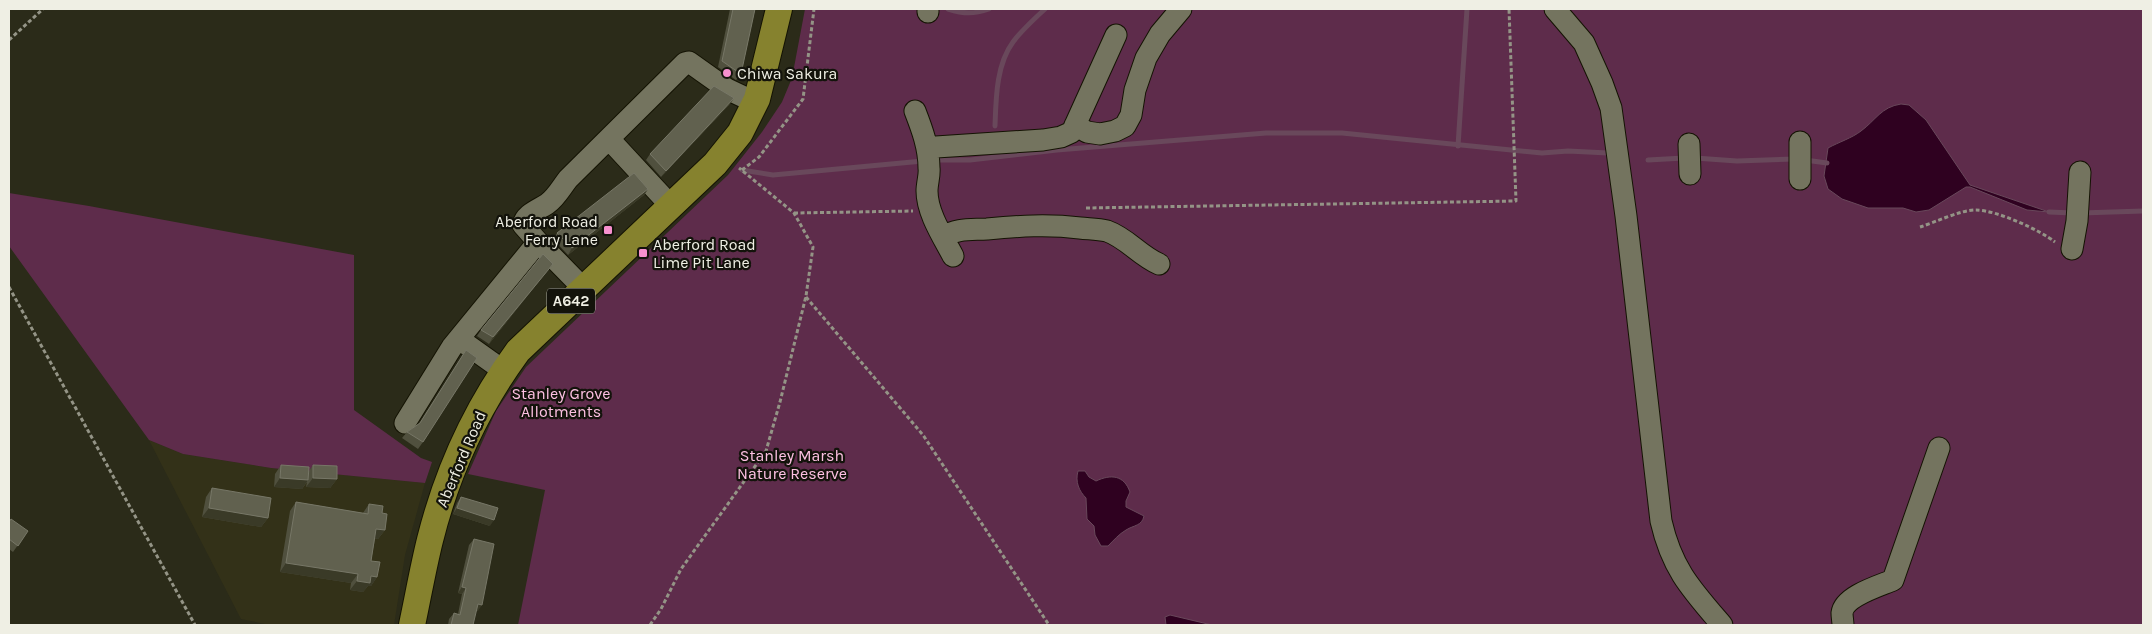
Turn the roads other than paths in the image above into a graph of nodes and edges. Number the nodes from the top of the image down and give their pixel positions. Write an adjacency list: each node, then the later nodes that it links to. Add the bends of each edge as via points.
1 (779, 9): 13 (main road, Aberford Road / A642, via 757,99 740,133 715,164)
2 (1181, 9): 7 (lane, via 1160,34 1146,58 1126,126 1100,134 1087,132)
3 (1555, 9): 25 (lane, via 1584,43 1611,108 1664,538 1688,587)
4 (1116, 35): 7 (lane)
5 (746, 98): 8 (lane, via 727,89 689,62 685,63)
6 (915, 111): 10 (lane)
7 (1075, 125): 10 (lane, via 1072,132 1061,137 936,147)
8 (609, 139): 13 (lane); 15 (lane, via 568,179 554,198 523,221)
9 (1800, 146): 12 (lane)
10 (929, 159): 14 (lane, via 927,191)
11 (2080, 172): 16 (lane, via 2078,211)
12 (1800, 175)
13 (671, 206): 19 (main road, Aberford Road / A642)
14 (943, 237): 17 (lane); 18 (lane, via 966,229 1008,226 1088,228 1119,237)
15 (538, 242): 19 (lane); 20 (lane)
16 (2067, 248)
17 (953, 256)
18 (1159, 264)
19 (584, 289): 21 (main road, Aberford Road / A642, via 518,352)
20 (459, 339): 21 (lane); 22 (lane)
21 (504, 371): 24 (main road, Aberford Road / A642, via 472,424 450,478 430,538)
22 (405, 423)
23 (1939, 448): 26 (lane, via 1893,580 1855,596 1846,604 1842,612)
24 (412, 625)
25 (1722, 625)
26 (1843, 625)

